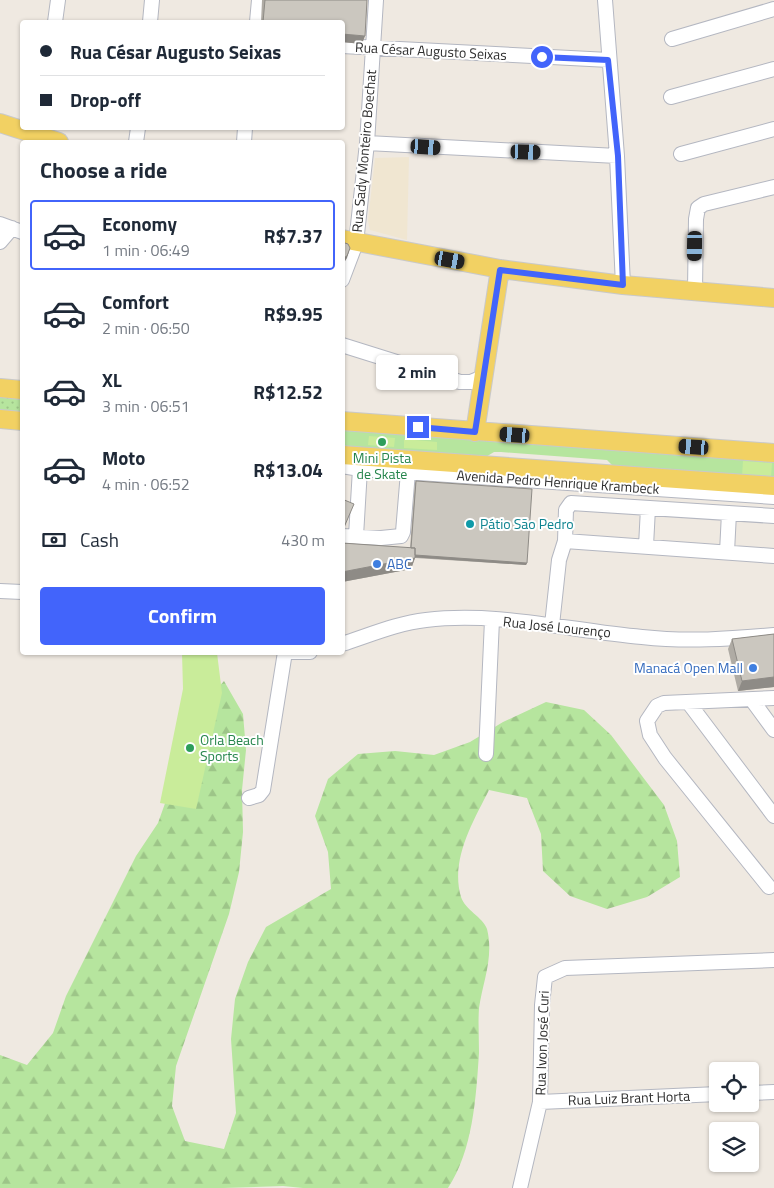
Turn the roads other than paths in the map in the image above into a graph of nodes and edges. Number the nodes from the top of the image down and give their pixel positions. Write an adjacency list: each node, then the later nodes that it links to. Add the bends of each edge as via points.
1 (58, 0): 7 (street)
2 (152, 0): 8 (street)
3 (259, 0): 9 (street)
4 (376, 0): 12 (street, Rua Sady Monteiro Boechat)
5 (605, 0): 13 (street)
6 (774, 9): 10 (street)
7 (55, 20)
8 (150, 20)
9 (258, 20)
10 (672, 39)
11 (345, 46): 12 (street, Rua César Augusto Seixas)
12 (373, 48): 13 (street, Rua César Augusto Seixas); 21 (street, Rua Sady Monteiro Boechat)
13 (608, 60): 23 (street)
14 (774, 69): 15 (street)
15 (671, 97)
16 (0, 122): 17 (main road)
17 (20, 128)
18 (774, 129): 22 (street)
19 (29, 130): 20 (main road)
20 (43, 134)
21 (367, 143): 23 (street); 26 (street, Rua Sady Monteiro Boechat)
22 (680, 154)
23 (618, 156): 30 (street)
24 (774, 187): 31 (street, via 698,208)
25 (11, 228): 27 (street)
26 (349, 241): 28 (street, Rua Sady Monteiro Boechat); 29 (main road)
27 (0, 242)
28 (345, 263)
29 (500, 270): 30 (main road); 34 (main road)
30 (623, 285): 31 (main road)
31 (695, 290): 32 (main road)
32 (774, 298)
33 (345, 346): 34 (street, via 460,382)
34 (483, 377): 42 (main road)
35 (0, 388): 36 (main road)
36 (20, 390)
37 (0, 414): 38 (main road)
38 (20, 416)
39 (0, 419): 40 (main road)
40 (20, 421)
41 (345, 421): 42 (main road)
42 (475, 432): 43 (main road)
43 (774, 453)
44 (345, 456): 46 (main road)
45 (345, 466): 47 (street, Avenida Pedro Henrique Krambeck)
46 (412, 467): 47 (street, Avenida Pedro Henrique Krambeck); 48 (main road); 49 (street, Avenida Pedro Henrique Krambeck); 53 (street, via 403,532 396,538)
47 (360, 469): 53 (street)
48 (774, 486)
49 (774, 497)
50 (648, 508): 51 (street); 54 (street, via 571,503 566,510); 55 (street)
51 (729, 513): 52 (street); 56 (street)
52 (774, 516)
53 (350, 536)
54 (565, 541): 55 (street); 61 (street, via 557,576)
55 (646, 546): 56 (street)
56 (727, 552): 57 (street)
57 (774, 556)
58 (0, 591): 59 (street)
59 (20, 592)
60 (492, 620): 61 (street, Rua José Lourenço); 63 (street, Rua José Lourenço, via 425,620); 69 (street)
61 (552, 625): 62 (street, Rua José Lourenço, via 687,641)
62 (774, 635)
63 (345, 643)
64 (286, 655): 70 (street, via 263,790)
65 (774, 698): 66 (street)
66 (752, 700): 67 (street); 68 (street)
67 (688, 702): 71 (street); 72 (street, via 657,706 646,721 650,735)
68 (774, 730)
69 (486, 754)
70 (250, 798)
71 (774, 816)
72 (769, 887)
73 (774, 960): 77 (street, Rua Ivon José Curi, via 565,968 545,977)
74 (774, 1092): 75 (street)
75 (759, 1093)
76 (709, 1094): 77 (street, Rua Luiz Brant Horta)
77 (540, 1102): 78 (street, Rua Ivon José Curi)
78 (520, 1188)

